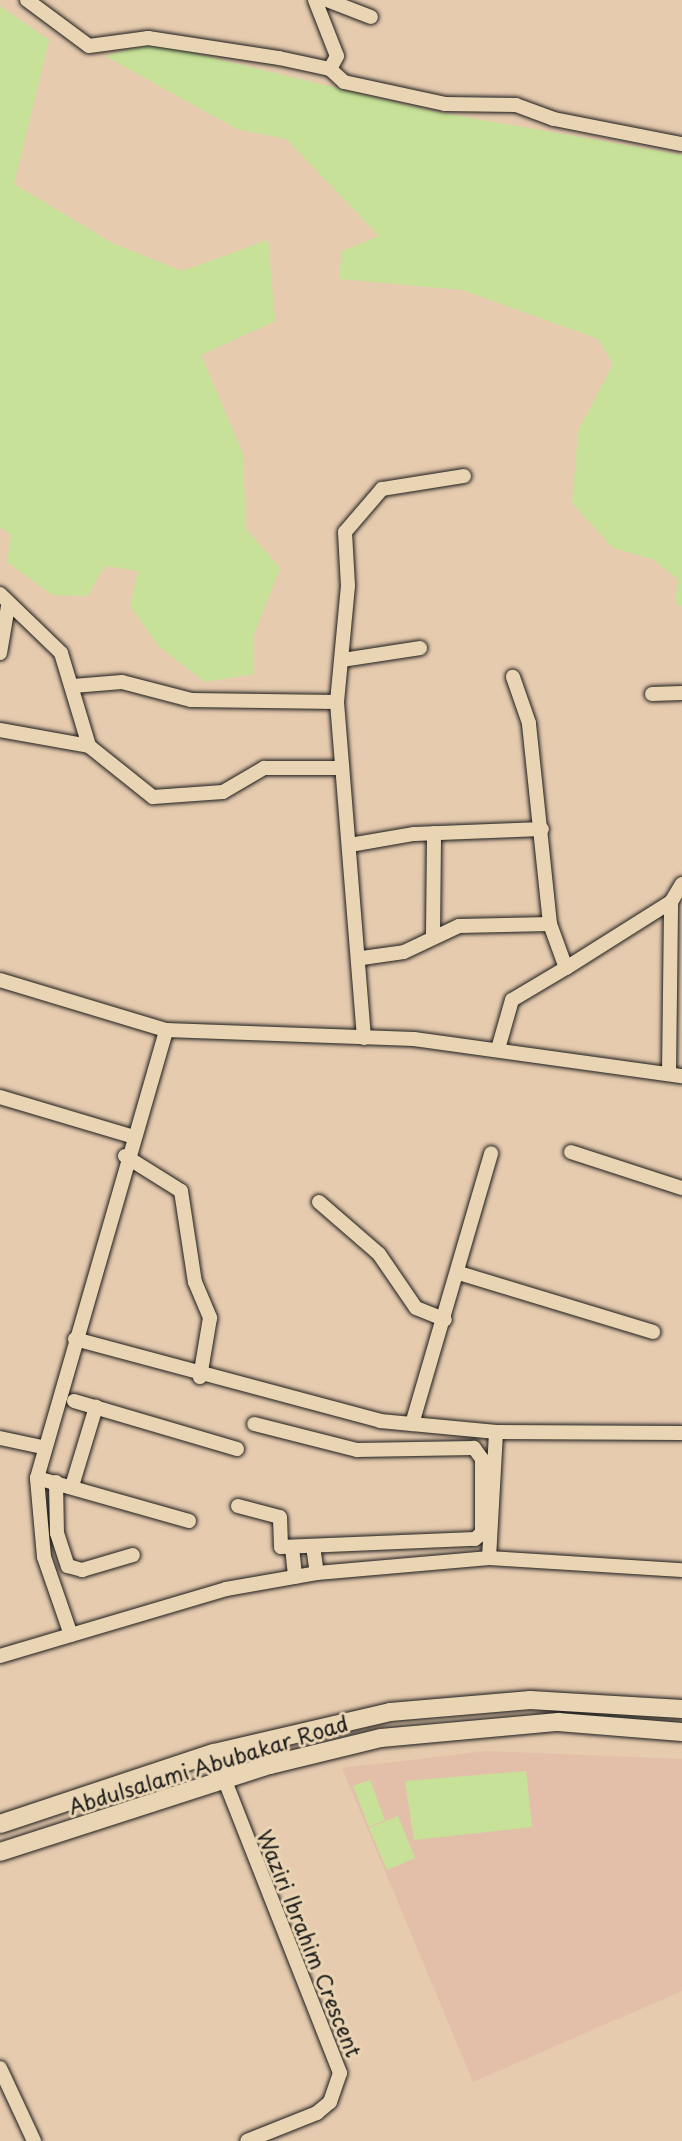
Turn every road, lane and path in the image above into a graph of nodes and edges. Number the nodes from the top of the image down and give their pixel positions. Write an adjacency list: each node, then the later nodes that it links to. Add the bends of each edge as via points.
1 (27, 0): 5 (street, via 89,46 148,38)
2 (315, 0): 5 (street, via 337,56)
3 (327, 0): 4 (street)
4 (371, 17)
5 (330, 69): 6 (street, via 344,82 445,104 516,105 554,120)
6 (682, 144)
7 (464, 475): 12 (street, via 382,489 346,529)
8 (4, 600): 9 (street); 14 (street, via 61,653)
9 (1, 637): 11 (street)
10 (420, 648): 12 (street)
11 (0, 653)
12 (342, 660): 17 (street)
13 (513, 677): 21 (street, via 529,723)
14 (73, 686): 17 (street, via 121,682 191,700); 19 (street)
15 (682, 693): 16 (street)
16 (652, 694)
17 (337, 702): 20 (street)
18 (0, 730): 19 (street)
19 (89, 746): 20 (street, via 117,775 166,799 234,788 264,768)
20 (342, 768): 23 (street)
21 (542, 829): 22 (street); 26 (street)
22 (434, 833): 23 (street); 27 (street)
23 (350, 845): 28 (street)
24 (682, 884): 25 (street)
25 (671, 902): 29 (street); 34 (street)
26 (550, 924): 27 (street, via 469,925); 29 (street)
27 (433, 934): 28 (street, via 404,952)
28 (362, 958): 32 (street)
29 (566, 968): 33 (street, via 512,1000)
30 (0, 980): 31 (street)
31 (166, 1030): 32 (street); 36 (street)
32 (364, 1038): 33 (street)
33 (498, 1049): 34 (street)
34 (676, 1075)
35 (0, 1097): 36 (street)
36 (131, 1136): 39 (street)
37 (571, 1152): 40 (street)
38 (491, 1153): 42 (street)
39 (125, 1156): 45 (street); 46 (street, via 181,1191 195,1282 210,1318)
40 (682, 1188)
41 (319, 1202): 43 (street, via 379,1254 416,1308)
42 (459, 1273): 43 (street); 44 (street)
43 (445, 1320): 50 (street)
44 (653, 1332)
45 (75, 1339): 46 (street); 54 (street)
46 (200, 1377): 50 (street, via 319,1409)
47 (74, 1401): 48 (street)
48 (96, 1407): 55 (street); 58 (street)
49 (254, 1423): 61 (street, via 357,1450 479,1452 480,1537)
50 (412, 1424): 51 (street)
51 (496, 1432): 52 (street); 64 (street)
52 (682, 1433)
53 (0, 1438): 54 (street)
54 (42, 1447): 56 (street)
55 (237, 1449)
56 (37, 1478): 57 (street); 68 (street, via 44,1557)
57 (56, 1482): 58 (street); 63 (street, via 57,1533 68,1566 82,1570)
58 (72, 1486): 60 (street)
59 (238, 1506): 62 (street, via 280,1517 281,1547)
60 (189, 1521)
61 (313, 1546): 62 (street); 66 (street)
62 (292, 1547): 67 (street)
63 (133, 1555)
64 (489, 1558): 65 (street); 66 (street)
65 (682, 1570)
66 (317, 1573): 67 (street)
67 (295, 1577): 68 (street, via 226,1588)
68 (71, 1635): 69 (street)
69 (0, 1656)
70 (682, 1709): 72 (main road, Abdulsalami Abubakar Road, via 619,1702 457,1705 322,1724)
71 (682, 1732): 73 (main road, Abdulsalami Abubakar Road, via 558,1723 407,1734 330,1747)
72 (214, 1753): 73 (street, Waziri Ibrahim Crescent); 74 (main road, Abdulsalami Abubakar Road)
73 (221, 1782): 75 (main road, Abdulsalami Abubakar Road); 78 (street, Waziri Ibrahim Crescent, via 340,2073 330,2102 317,2113)
74 (0, 1824)
75 (0, 1852)
76 (0, 2068): 77 (street)
77 (34, 2141)
78 (247, 2141)

